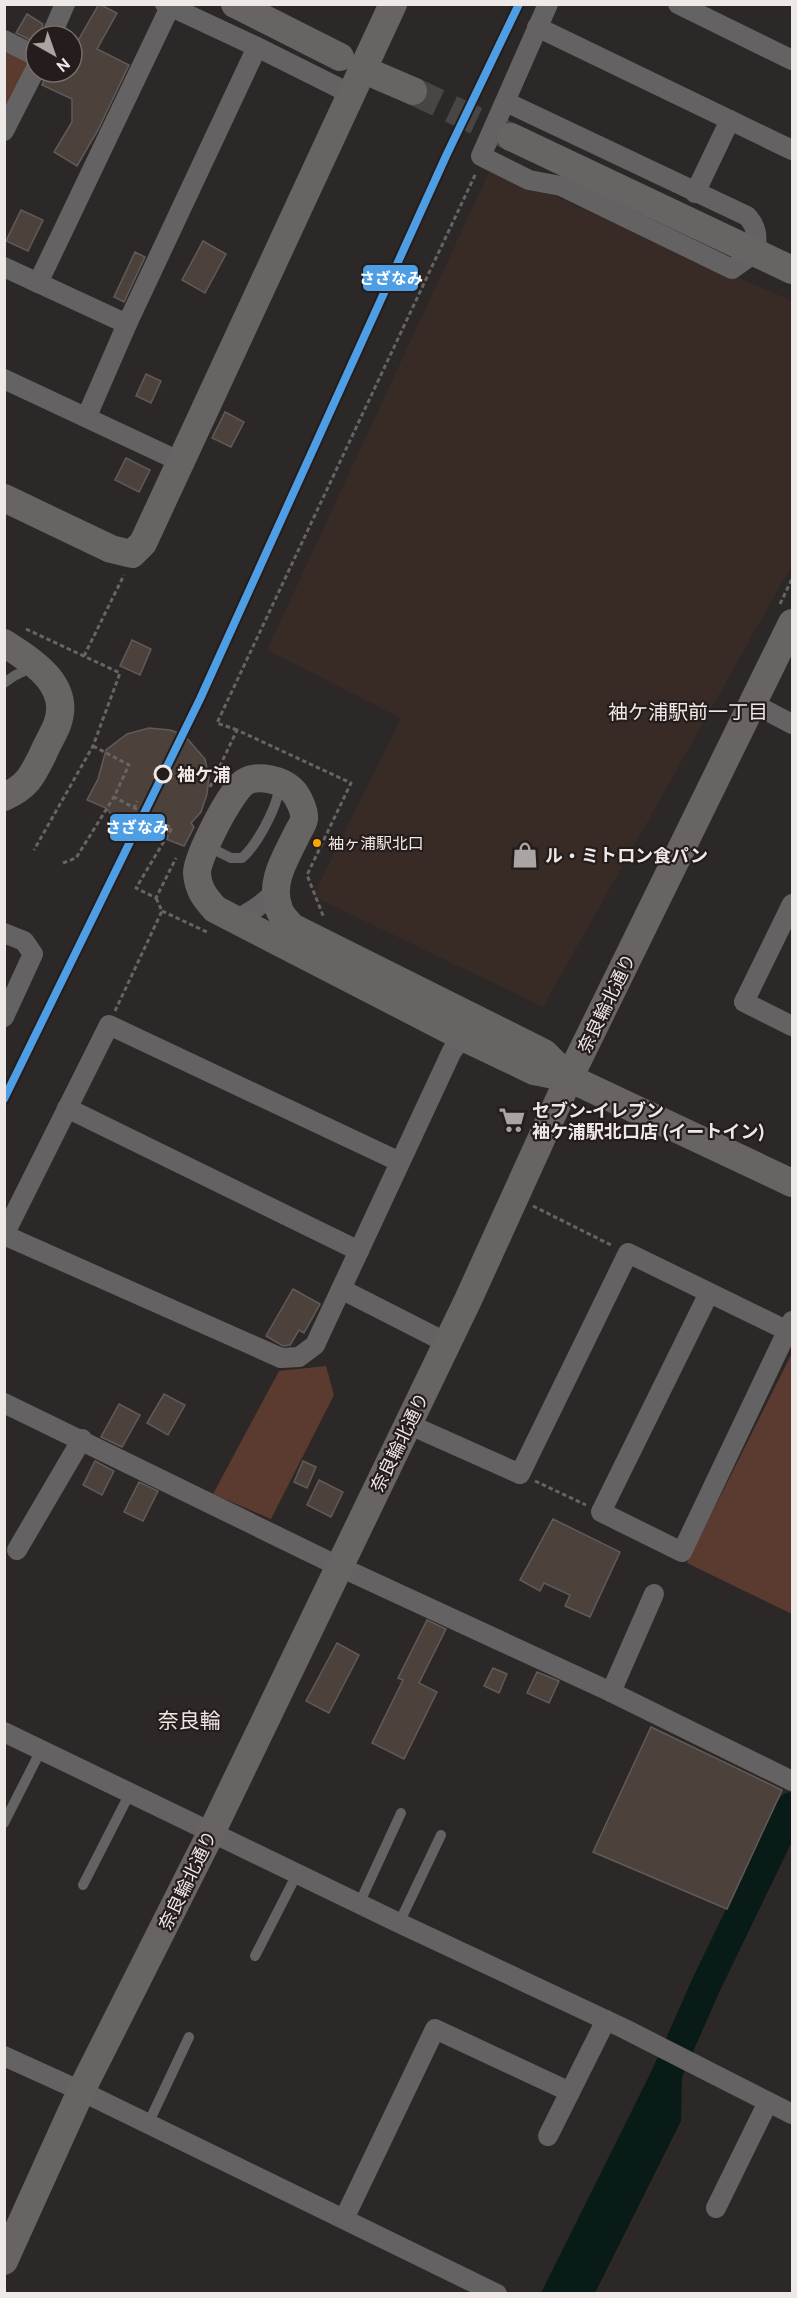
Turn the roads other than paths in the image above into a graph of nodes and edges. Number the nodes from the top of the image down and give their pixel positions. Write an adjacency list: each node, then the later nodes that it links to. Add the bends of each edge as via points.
1 (65, 4): 7 (street)
2 (235, 4): 12 (street)
3 (393, 4): 17 (street)
4 (548, 4): 8 (street)
5 (678, 4): 13 (street)
6 (168, 6): 10 (street); 27 (street)
7 (56, 24)
8 (537, 27): 18 (street); 19 (street)
9 (4, 40): 11 (street)
10 (257, 47): 17 (street); 28 (street)
11 (24, 50)
12 (340, 57)
13 (792, 60)
14 (378, 76): 16 (street)
15 (28, 84): 20 (street)
16 (413, 91)
17 (351, 94): 31 (street)
18 (506, 102): 23 (street); 24 (street, via 481,156 529,180 561,186 732,269)
19 (730, 120): 22 (street); 23 (street)
20 (4, 131)
21 (511, 137): 24 (street)
22 (792, 150)
23 (695, 193): 24 (street, via 747,216 755,225)
24 (756, 252): 26 (street)
25 (4, 267): 27 (street)
26 (792, 270)
27 (38, 283): 28 (street)
28 (127, 324): 30 (street)
29 (4, 379): 30 (street)
30 (87, 416): 31 (street)
31 (181, 462): 32 (street, via 143,543 132,554 111,549)
32 (4, 498)
33 (785, 616): 37 (street, 奈良輪北通り)
34 (14, 635): 35 (street)
35 (37, 665): 36 (lane); 40 (street, via 56,689 60,704 58,723 29,781)
36 (4, 683)
37 (754, 704): 38 (street); 49 (street, 奈良輪北通り)
38 (792, 724)
39 (279, 782): 41 (street, via 260,778 246,781 235,791); 41 (lane, via 279,796 250,851 242,858 231,858); 42 (street, via 292,790 304,819)
40 (4, 797)
41 (206, 845): 44 (street, via 197,872 199,887 215,909)
42 (274, 892): 44 (street, via 259,906); 49 (street, via 279,911 292,927 544,1053)
43 (792, 904): 47 (street, via 744,1002)
44 (233, 920): 48 (street)
45 (4, 933): 46 (street, via 24,941 33,954)
46 (4, 1017)
47 (792, 1026)
48 (462, 1037): 49 (street, via 534,1071); 51 (street)
49 (568, 1078): 52 (street); 57 (street, 奈良輪北通り)
50 (68, 1108): 51 (street, via 109,1025); 53 (street); 54 (street, via 4,1234 281,1358 299,1357 315,1346)
51 (400, 1162): 53 (street)
52 (792, 1183)
53 (359, 1251): 54 (street)
54 (341, 1289): 57 (street)
55 (709, 1293): 56 (street); 56 (street, via 601,1512 682,1552); 59 (street, via 628,1253 520,1474)
56 (790, 1326)
57 (447, 1342): 59 (street, 奈良輪北通り)
58 (4, 1402): 60 (street)
59 (408, 1424): 62 (street, 奈良輪北通り)
60 (82, 1439): 61 (street); 62 (street)
61 (17, 1550)
62 (338, 1566): 64 (street); 71 (street, 奈良輪北通り)
63 (654, 1594): 64 (street)
64 (611, 1692): 67 (street)
65 (4, 1732): 66 (street)
66 (41, 1750): 68 (street); 70 (lane)
67 (792, 1781)
68 (130, 1793): 71 (street); 74 (lane)
69 (400, 1813): 75 (lane)
70 (4, 1823)
71 (211, 1833): 73 (street); 81 (street, 奈良輪北通り)
72 (441, 1834): 76 (lane)
73 (297, 1874): 75 (street); 77 (lane)
74 (83, 1884)
75 (359, 1904): 76 (street)
76 (399, 1923): 78 (street)
77 (255, 1956)
78 (606, 2020): 82 (street); 83 (street)
79 (189, 2037): 85 (lane)
80 (4, 2056): 81 (street)
81 (81, 2091): 85 (street); 89 (street, 奈良輪北通り)
82 (570, 2092): 86 (street); 88 (street, via 435,2029)
83 (768, 2102): 84 (street); 87 (street)
84 (792, 2114)
85 (148, 2124): 88 (street)
86 (548, 2136)
87 (716, 2208)
88 (344, 2219): 90 (street)
89 (4, 2261)
90 (497, 2294)

